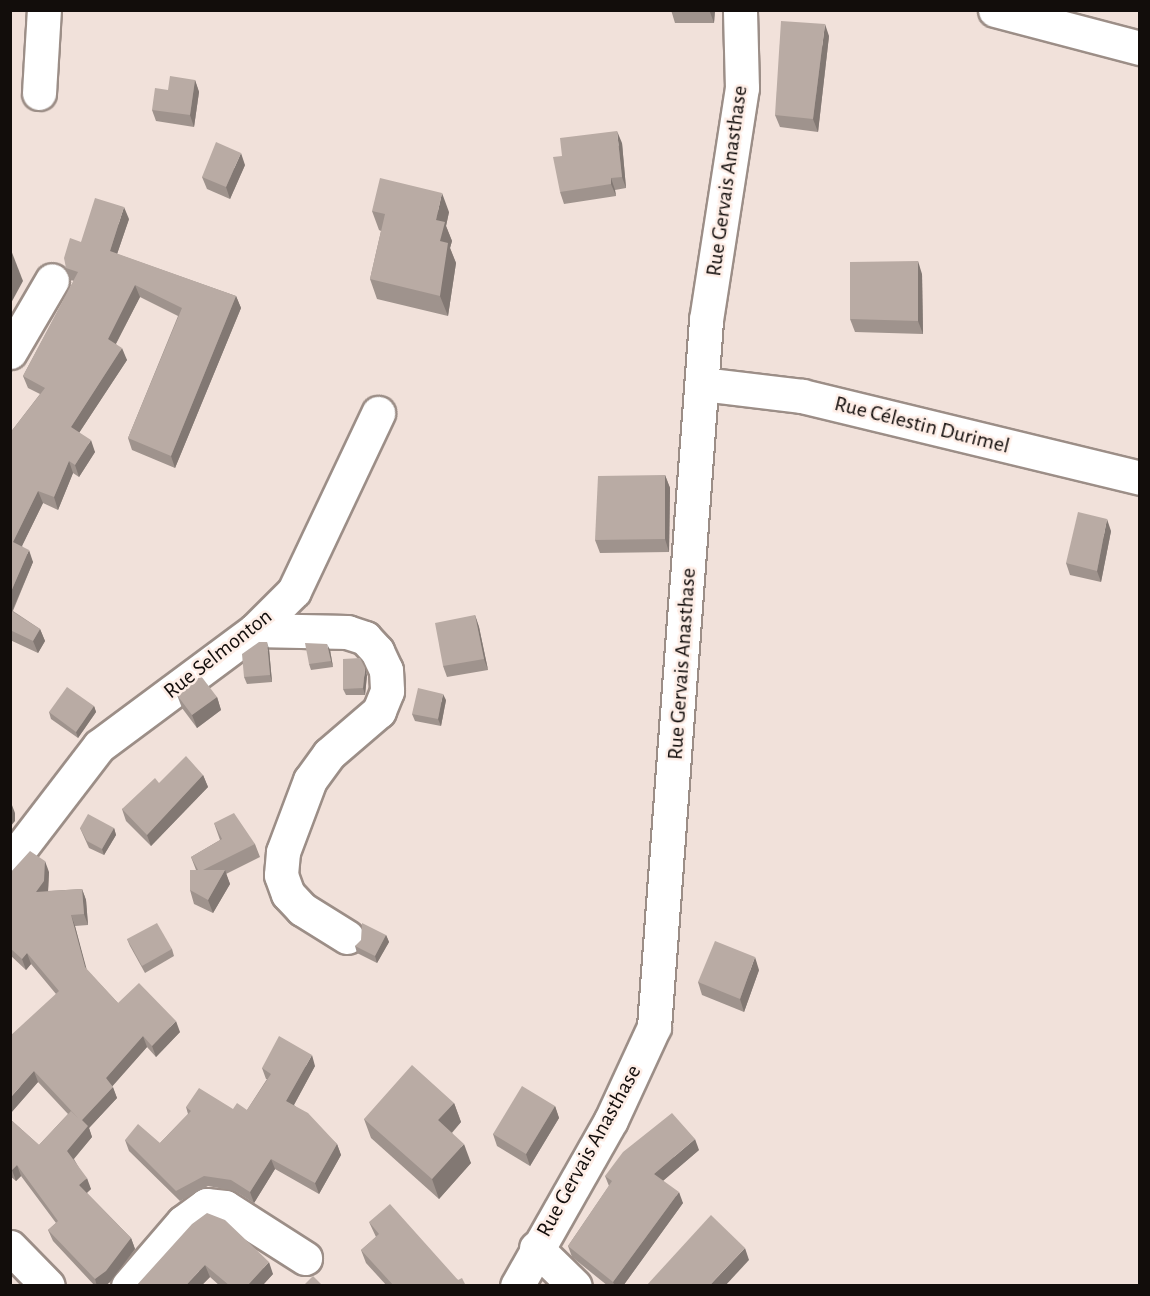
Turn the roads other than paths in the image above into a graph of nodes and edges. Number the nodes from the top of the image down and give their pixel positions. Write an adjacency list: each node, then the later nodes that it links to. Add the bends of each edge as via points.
1 (44, 10): 5 (street)
2 (740, 10): 8 (street, Rue Gervais Anasthase, via 742,87 706,320)
3 (995, 10): 4 (street)
4 (1140, 48)
5 (39, 93)
6 (52, 279): 7 (street)
7 (10, 352)
8 (703, 384): 10 (street, Rue Célestin Durimel, via 802,396); 15 (street, Rue Gervais Anasthase, via 654,1027 611,1120)
9 (378, 413): 11 (street, Rue Selmonton, via 294,591)
10 (1140, 477)
11 (255, 630): 12 (street, Rue Selmonton, via 99,746); 13 (street, via 347,632 365,638 386,670 387,691 379,711 328,754 310,780 283,852 281,875 288,894 302,909)
12 (10, 862)
13 (347, 937)
14 (10, 1247): 17 (street)
15 (536, 1248): 19 (street, Rue Gervais Anasthase); 20 (street)
16 (305, 1258): 18 (street, via 225,1207 206,1205 183,1222)
17 (48, 1286)
18 (128, 1286)
19 (517, 1286)
20 (575, 1286)

